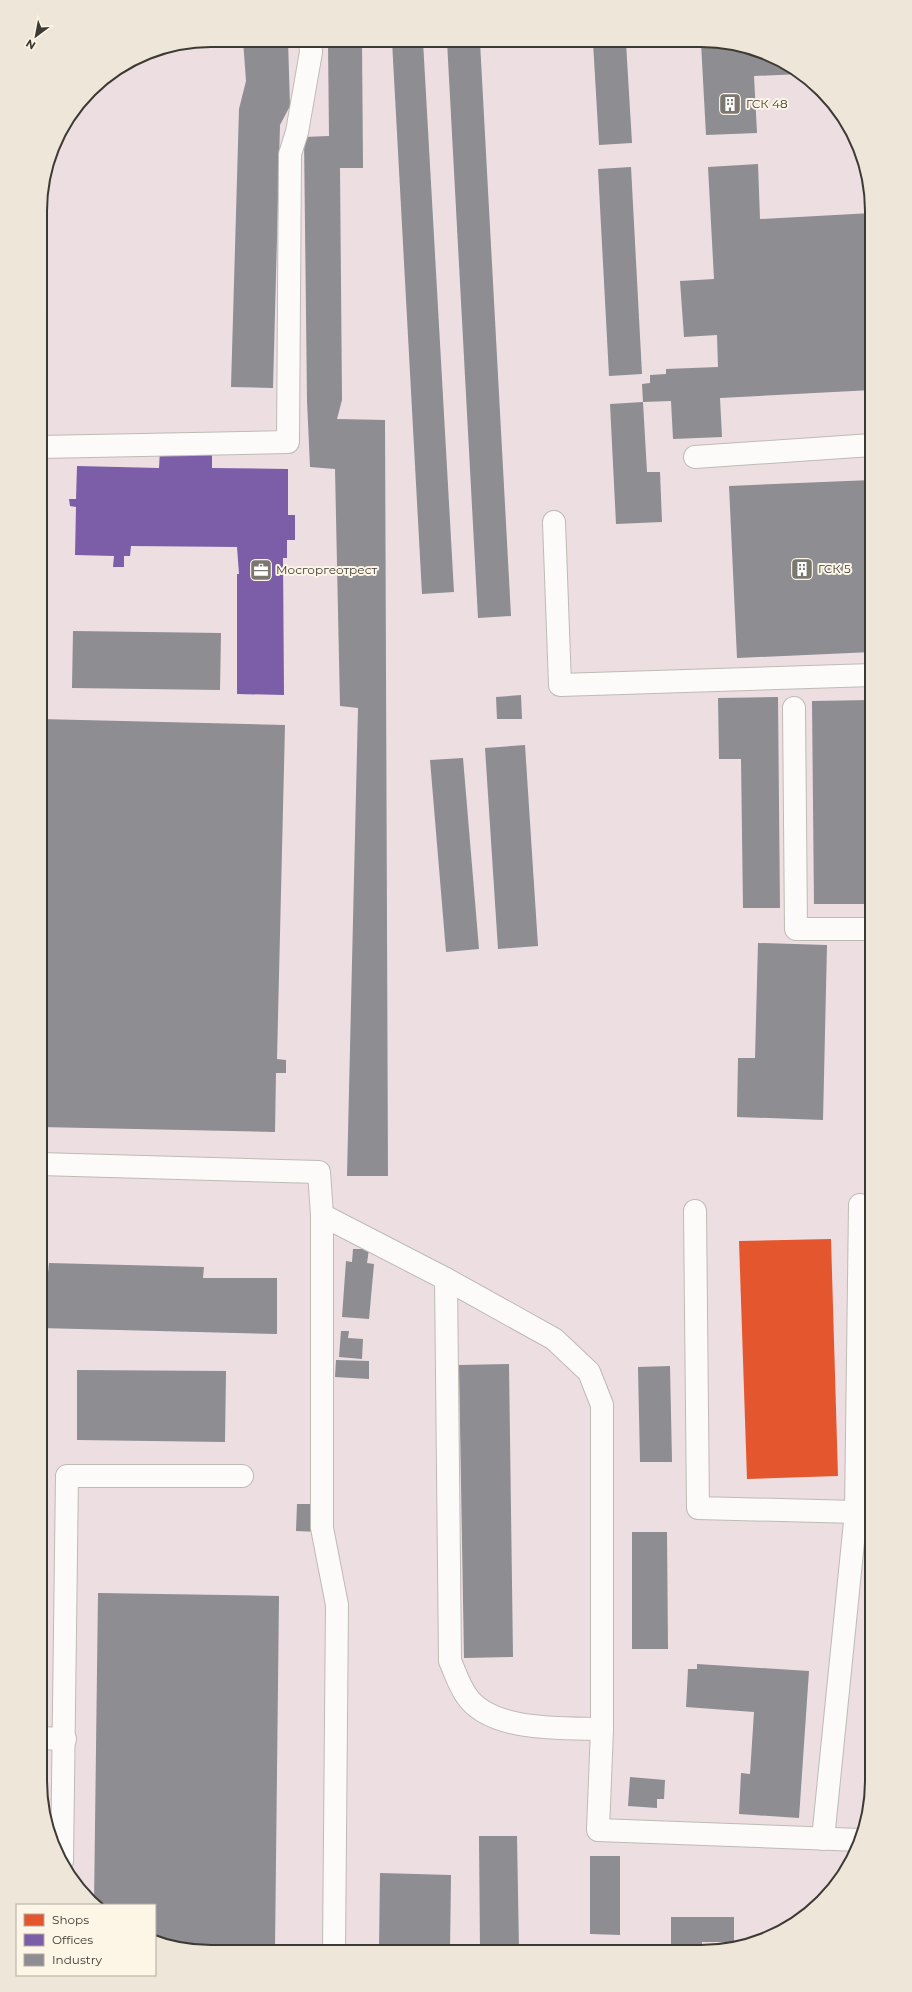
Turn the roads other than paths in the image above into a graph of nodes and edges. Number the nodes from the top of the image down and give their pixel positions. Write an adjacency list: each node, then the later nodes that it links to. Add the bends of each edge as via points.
1 (311, 47): 3 (lane, via 298,132 290,154 288,442)
2 (865, 445): 4 (lane)
3 (47, 447)
4 (695, 457)
5 (554, 522): 6 (lane, via 560,685)
6 (865, 675)
7 (794, 708): 8 (lane, via 796,928)
8 (865, 929)
9 (47, 1164): 12 (lane, via 319,1172)
10 (860, 1205): 15 (lane)
11 (695, 1211): 15 (lane, via 698,1508)
12 (322, 1215): 13 (lane); 22 (lane, via 322,1528 337,1605)
13 (446, 1279): 16 (lane, via 554,1339 589,1372 602,1405); 16 (lane, via 450,1661 466,1696 488,1715 522,1726)
14 (242, 1476): 18 (lane, via 67,1476)
15 (856, 1512): 19 (lane)
16 (602, 1729): 19 (lane, via 598,1830)
17 (47, 1738): 18 (lane)
18 (65, 1739): 21 (lane)
19 (823, 1839): 20 (lane)
20 (854, 1840)
21 (62, 1851)
22 (334, 1945)

